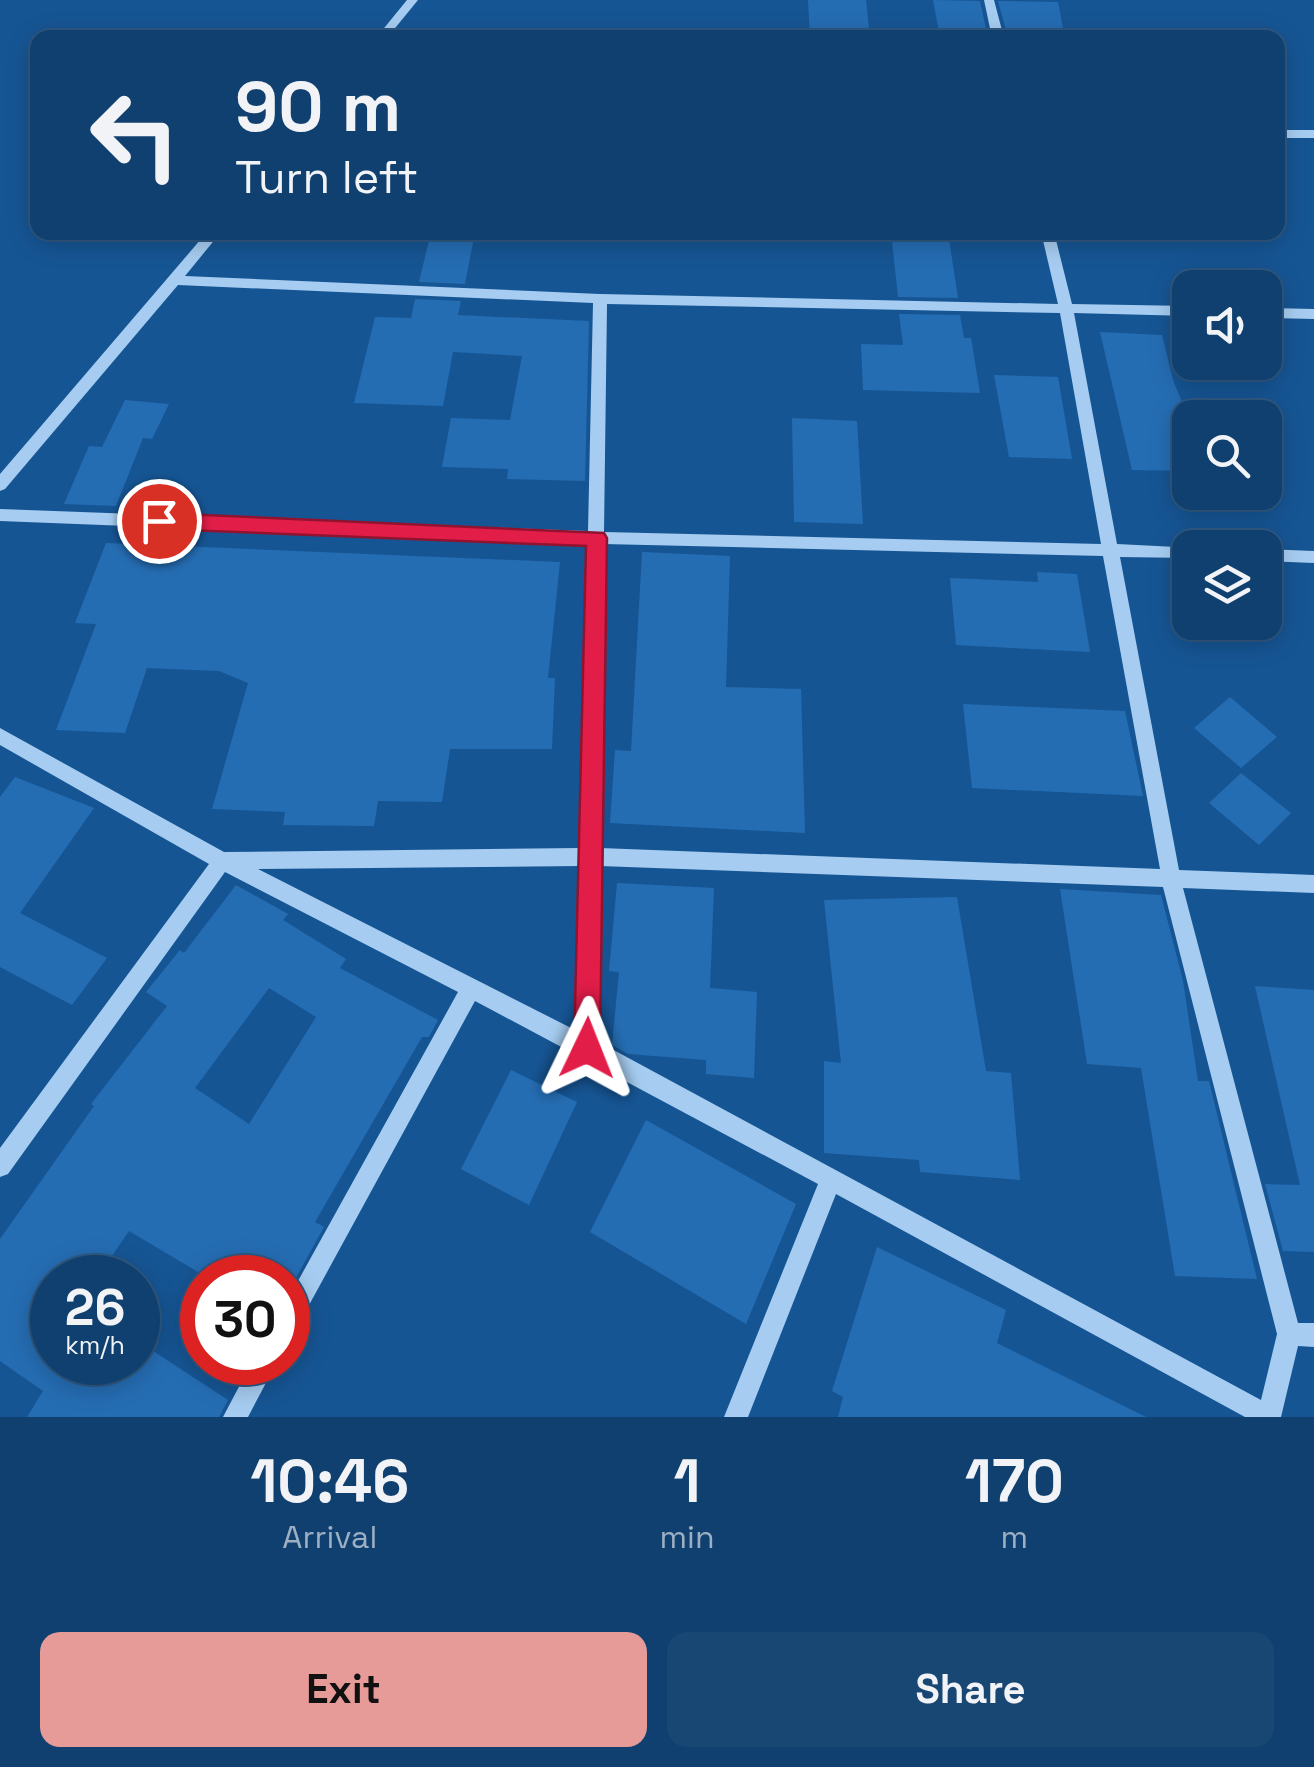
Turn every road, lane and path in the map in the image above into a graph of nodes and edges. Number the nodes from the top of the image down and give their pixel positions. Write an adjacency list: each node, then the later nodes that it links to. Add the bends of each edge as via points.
1 (412, 0): 3 (street)
2 (989, 0): 4 (street)
3 (387, 30)
4 (996, 30)
5 (1285, 134): 6 (street)
6 (1314, 134)
7 (207, 240): 9 (street)
8 (1048, 240): 11 (street)
9 (174, 280): 10 (street); 15 (street)
10 (600, 299): 11 (street); 17 (street)
11 (1066, 309): 12 (street); 18 (street)
12 (1172, 312)
13 (1282, 313): 14 (street)
14 (1314, 314)
15 (2, 479)
16 (0, 515): 17 (street)
17 (597, 538): 18 (street); 23 (street)
18 (1110, 550): 19 (street); 25 (street)
19 (1172, 552)
20 (1282, 556): 21 (street)
21 (1314, 557)
22 (0, 736): 24 (street)
23 (593, 858): 24 (street); 25 (street); 28 (street)
24 (222, 861): 27 (street); 29 (street)
25 (1171, 880): 26 (street); 32 (street)
26 (1314, 884)
27 (471, 988): 28 (street); 31 (street)
28 (587, 1048): 30 (street)
29 (0, 1166)
30 (830, 1181): 36 (street); 37 (street)
31 (310, 1282)
32 (1288, 1334): 33 (street); 37 (street)
33 (1314, 1335)
34 (252, 1385): 35 (street)
35 (235, 1417)
36 (736, 1417)
37 (1269, 1417)

